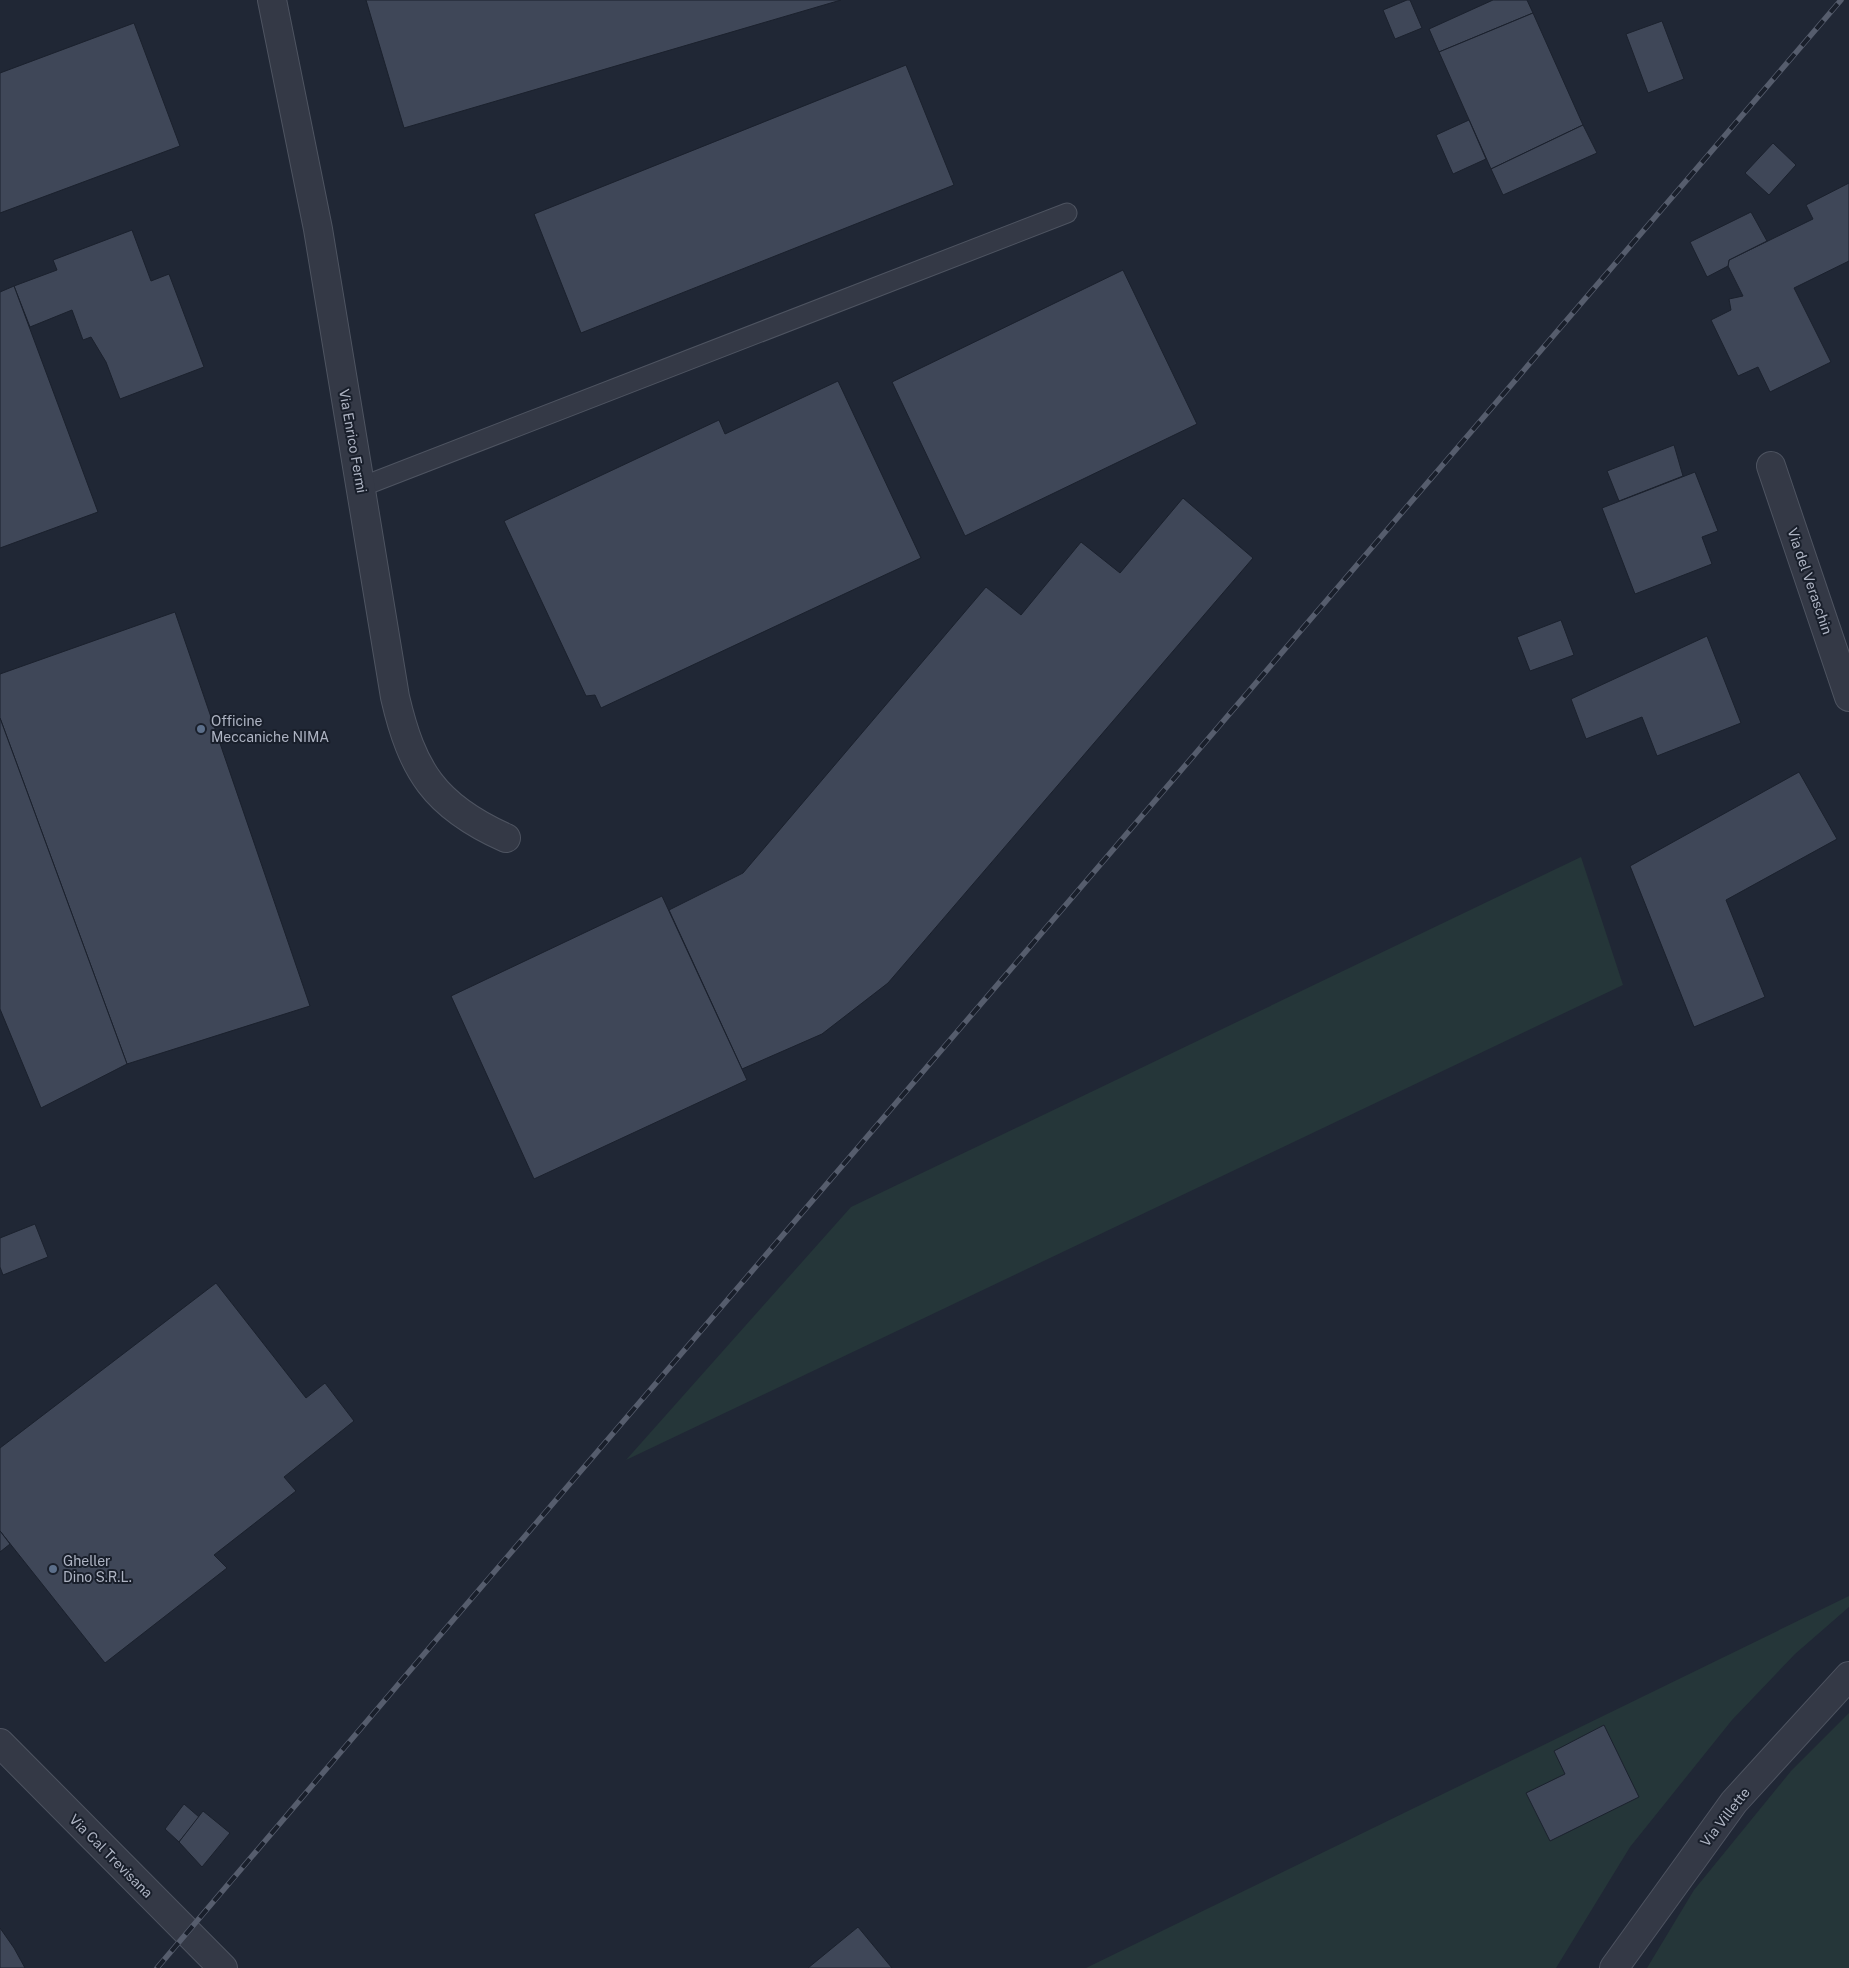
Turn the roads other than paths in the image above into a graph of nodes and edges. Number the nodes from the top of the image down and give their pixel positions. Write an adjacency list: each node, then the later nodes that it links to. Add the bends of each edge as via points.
1 (272, 0): 4 (street, Via Enrico Fermi, via 318,229)
2 (1067, 213): 4 (lane)
3 (1771, 466): 5 (street, Via del Veraschin)
4 (361, 486): 6 (street, Via Enrico Fermi, via 395,697 414,759 432,787 457,810)
5 (1849, 697)
6 (506, 838)
7 (1849, 1676): 10 (street, Via Villette, via 1734,1802)
8 (0, 1743): 9 (street, Via Cal Trevisana)
9 (223, 1968)
10 (1614, 1968)

